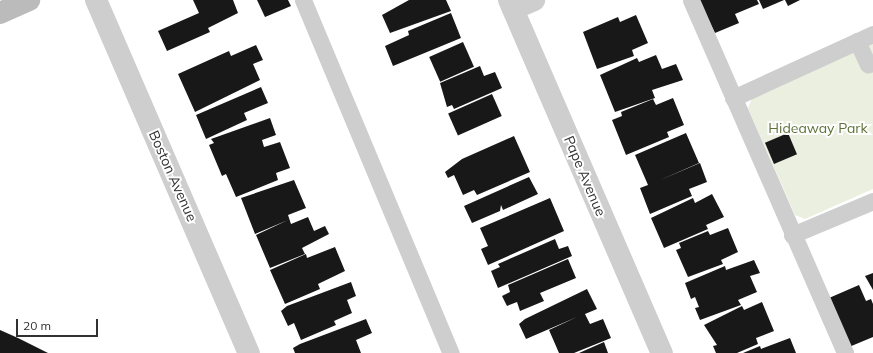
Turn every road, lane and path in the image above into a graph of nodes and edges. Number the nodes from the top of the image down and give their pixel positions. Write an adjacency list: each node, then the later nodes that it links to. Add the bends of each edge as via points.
1 (29, 0): 7 (street)
2 (96, 0): 14 (street, Boston Avenue)
3 (303, 0): 15 (lane)
4 (534, 0): 6 (street)
5 (691, 0): 11 (lane)
6 (511, 5): 16 (street, Pape Avenue)
7 (0, 13)
8 (873, 34): 9 (lane)
9 (857, 41): 10 (lane); 11 (lane)
10 (868, 65)
11 (733, 98): 13 (lane)
12 (873, 200): 13 (lane)
13 (792, 235): 17 (lane)
14 (249, 353)
15 (451, 353)
16 (662, 353)
17 (845, 353)

